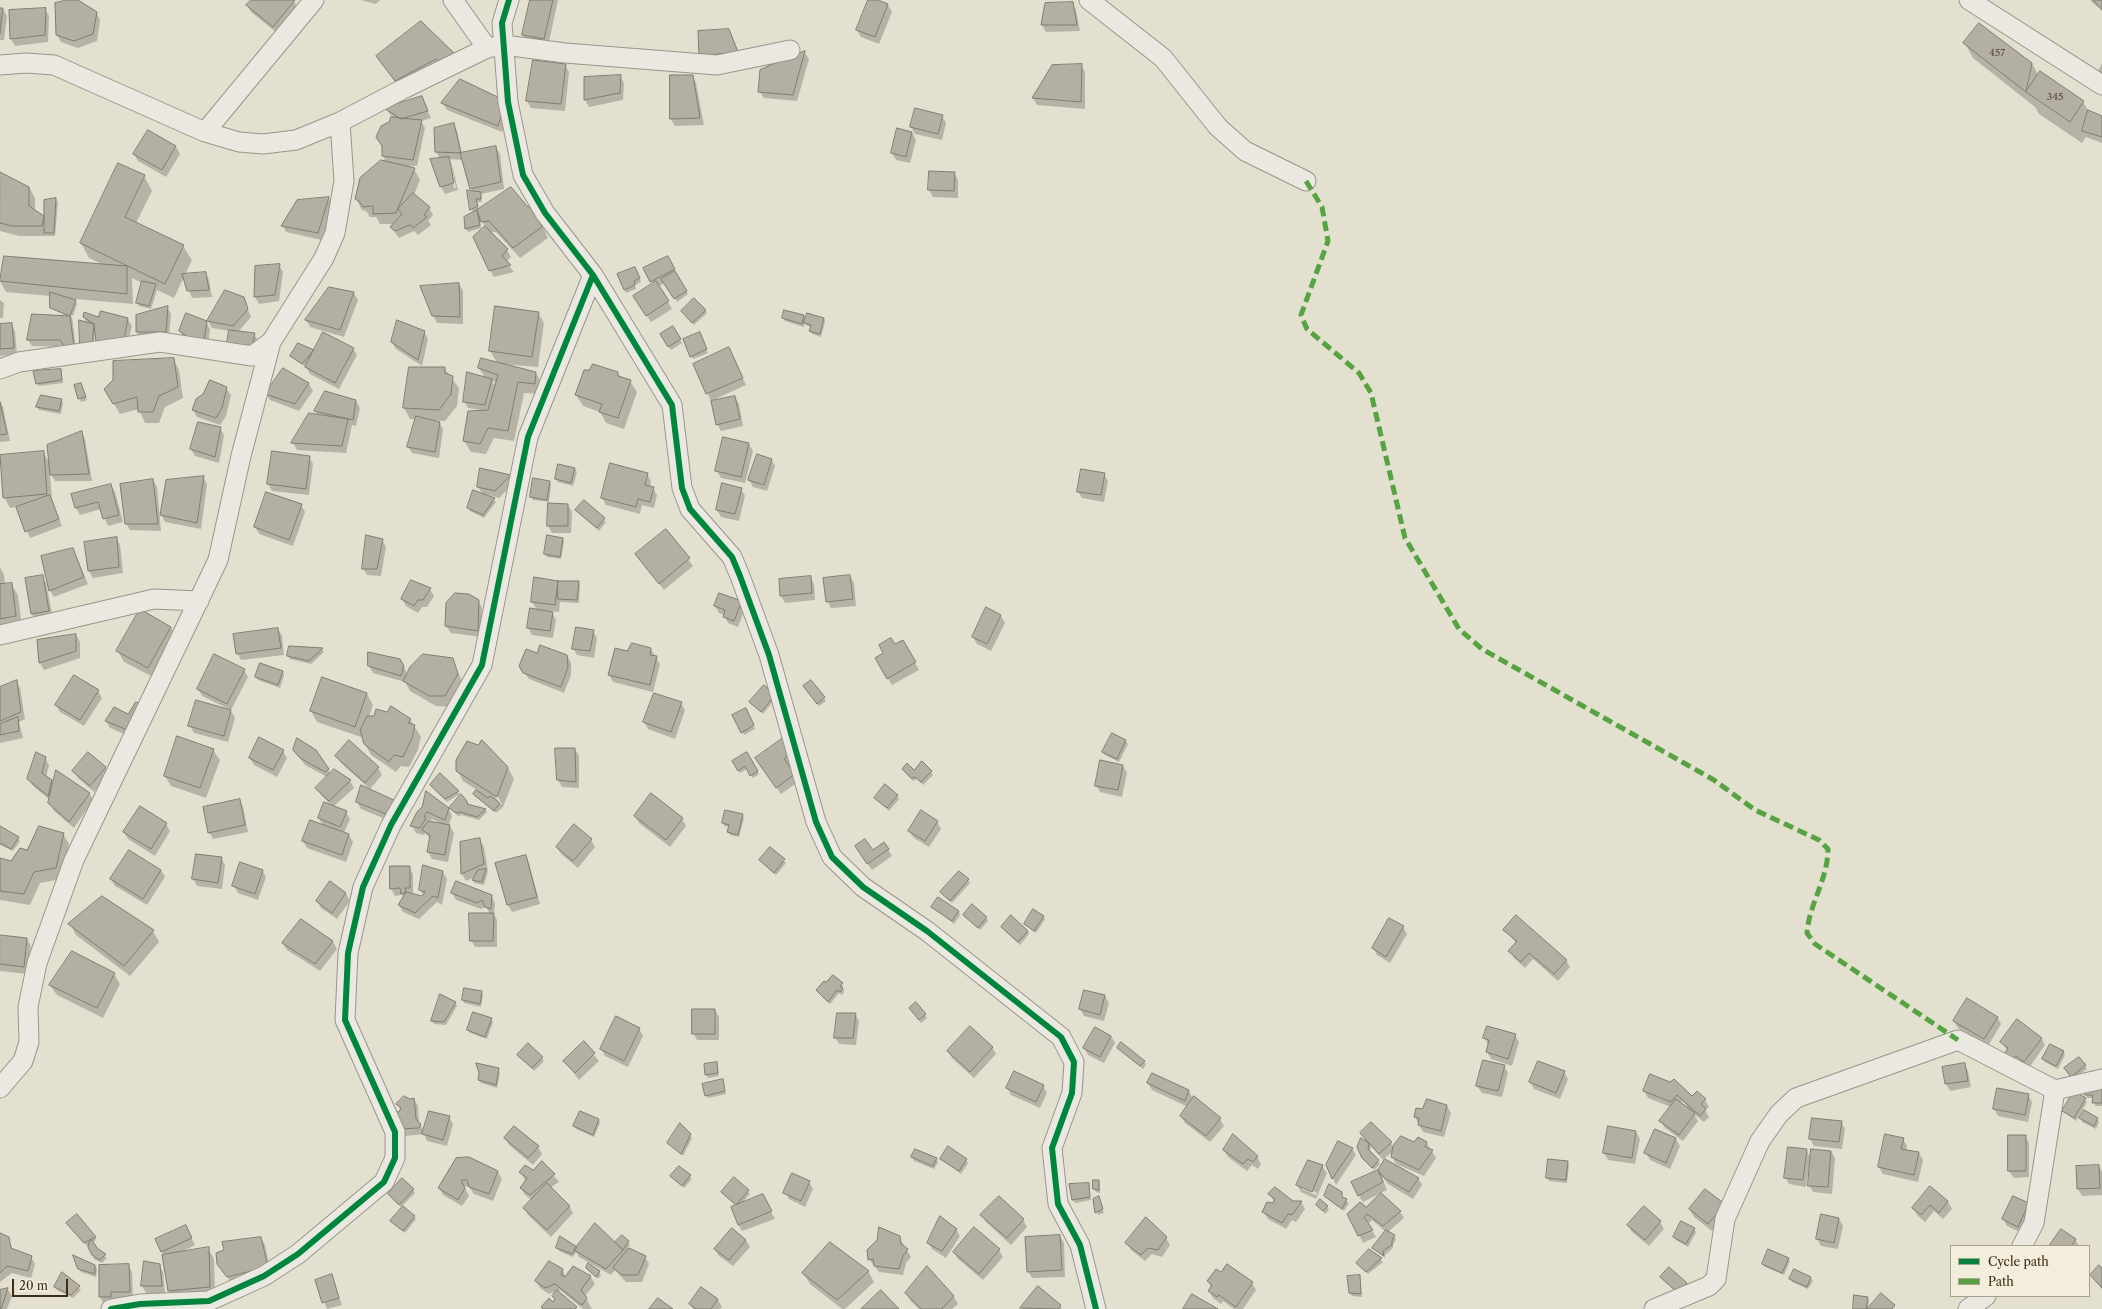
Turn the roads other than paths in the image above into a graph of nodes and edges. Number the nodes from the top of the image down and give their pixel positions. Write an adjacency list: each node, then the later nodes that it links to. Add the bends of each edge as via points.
1 (314, 0): 11 (street)
2 (453, 0): 6 (street)
3 (509, 0): 6 (street)
4 (1089, 0): 12 (street, via 1162,58 1218,127 1245,151)
5 (1969, 0): 9 (street)
6 (496, 47): 7 (street, via 717,66); 10 (street, via 401,90); 13 (street, via 523,175 545,213)
7 (790, 50)
8 (0, 64): 11 (street, via 54,65)
9 (2102, 85)
10 (340, 122): 11 (street, via 296,140 263,144 239,142); 14 (street, via 344,181 335,232 324,258)
11 (205, 132)
12 (1306, 181)
13 (593, 275): 23 (street, via 528,437 482,665 391,825 362,894 348,953 344,1020 395,1132 395,1158 387,1176 384,1182 298,1254 264,1276 209,1301 140,1304); 24 (street, via 672,406 682,488 690,509 732,558 740,576 769,655 816,822 832,857 863,887 927,931 1061,1037 1074,1062 1072,1093 1052,1148 1058,1204 1080,1245)
14 (271, 342): 15 (street, via 252,356 160,342 19,362); 16 (street, via 240,456 218,560)
15 (0, 369)
16 (200, 601): 17 (street, via 154,599); 19 (street, via 74,860 37,963 28,1007 30,1042 23,1060)
17 (0, 635)
18 (2102, 1079): 20 (street)
19 (0, 1088)
20 (2055, 1090): 21 (street, via 2034,1223); 25 (street, via 1958,1040 1796,1098 1779,1114 1760,1141 1725,1219 1716,1279 1709,1286)
21 (2023, 1245)
22 (1985, 1297): 26 (street)
23 (111, 1309)
24 (1096, 1309)
25 (1654, 1309)
26 (1968, 1309)

